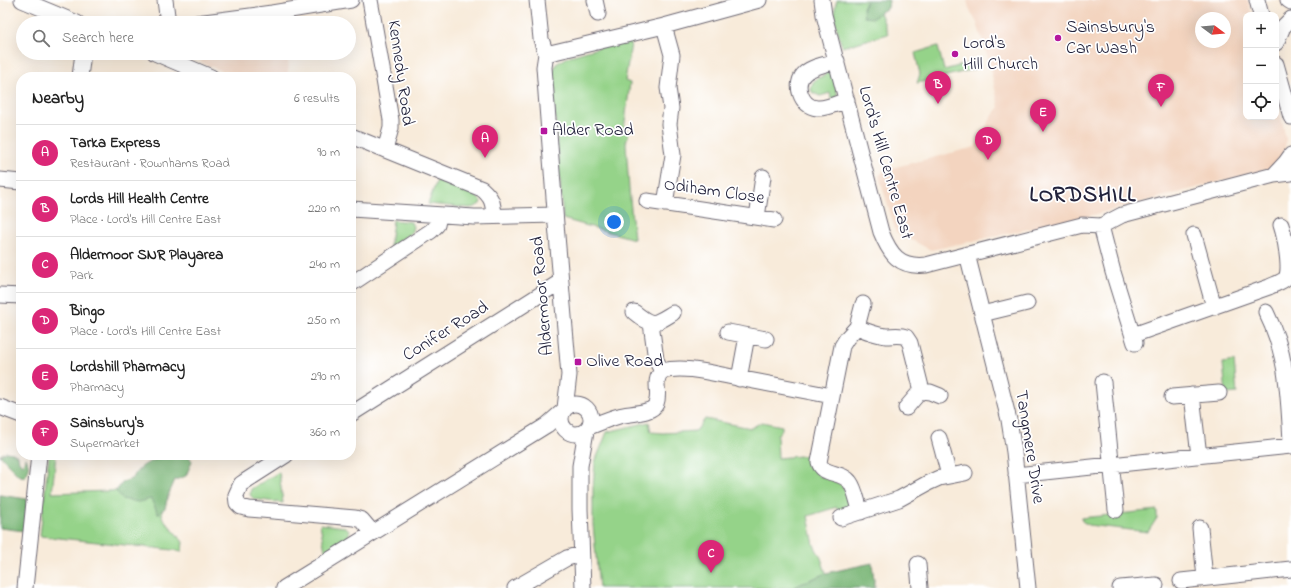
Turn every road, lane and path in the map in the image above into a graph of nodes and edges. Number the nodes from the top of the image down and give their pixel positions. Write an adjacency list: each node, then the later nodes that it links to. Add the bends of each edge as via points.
1 (22, 0): 11 (street)
2 (164, 0): 15 (street)
3 (351, 0): 12 (street)
4 (370, 0): 30 (street, Kennedy Road, via 391,128)
5 (537, 0): 20 (street, via 541,39)
6 (758, 0): 18 (street)
7 (822, 0): 23 (street, Lord's Hill Centre East)
8 (1257, 0): 13 (street)
9 (1288, 0): 10 (street)
10 (1291, 2)
11 (46, 5): 14 (street)
12 (271, 7): 16 (street)
13 (1260, 12)
14 (65, 16)
15 (167, 16)
16 (229, 16)
17 (1291, 19): 19 (street)
18 (664, 26): 20 (street); 38 (street, via 672,55 668,88 673,156)
19 (1279, 36)
20 (546, 54): 41 (street, Aldermoor Road, via 544,67)
21 (82, 60): 24 (street)
22 (171, 60): 25 (street)
23 (837, 61): 27 (street, Lord's Hill Centre East); 27 (street, via 806,71 799,82 799,89 805,102 815,108)
24 (81, 72)
25 (199, 72)
26 (1279, 75): 28 (street)
27 (847, 100): 49 (street, Lord's Hill Centre East, via 881,232 890,252 910,265 920,266)
28 (1291, 117)
29 (356, 138): 30 (street)
30 (385, 150): 42 (street, via 482,188 491,197)
31 (1291, 154): 33 (street)
32 (1291, 174): 33 (street)
33 (1274, 175): 46 (street, via 1122,215)
34 (764, 177): 43 (street)
35 (0, 180): 36 (street)
36 (16, 182)
37 (647, 201): 38 (street, Odiham Close)
38 (665, 204): 43 (street, Odiham Close)
39 (356, 209): 40 (street)
40 (439, 215): 42 (street); 50 (street, via 437,225 431,232)
41 (555, 215): 42 (street); 51 (street, Aldermoor Road)
42 (494, 216)
43 (758, 217): 44 (street, Odiham Close)
44 (774, 220)
45 (1281, 225): 48 (street)
46 (1101, 226): 49 (street, Lord's Hill Centre East, via 1082,225); 56 (street, via 1112,272 1134,339)
47 (1194, 235): 56 (street)
48 (1289, 242): 56 (street, via 1291,263 1286,278)
49 (967, 254): 60 (street, Tangmere Drive)
50 (356, 281)
51 (560, 282): 67 (street, Aldermoor Road); 81 (street, Conifer Road)
52 (0, 295): 53 (street)
53 (16, 296)
54 (1028, 303): 60 (street)
55 (863, 304): 62 (street)
56 (1214, 307)
57 (634, 312): 61 (street)
58 (1266, 312): 68 (street, via 1282,350)
59 (673, 313): 61 (street)
60 (982, 314): 97 (street, Tangmere Drive, via 1009,420)
61 (652, 324): 66 (street, via 656,360)
62 (857, 327): 71 (street, via 871,333 906,337 910,343); 74 (street, via 842,346)
63 (728, 332): 64 (street)
64 (747, 336): 65 (street); 69 (street)
65 (766, 340)
66 (662, 371): 69 (street, via 693,370); 83 (street, via 657,378 657,402 653,409)
67 (569, 375): 78 (street, Aldermoor Road, via 577,394); 80 (street, Aldermoor Road)
68 (1289, 378): 88 (street)
69 (739, 379): 74 (street)
70 (1103, 382): 93 (street)
71 (922, 391): 75 (street); 79 (street)
72 (1219, 392): 73 (street)
73 (1192, 395): 76 (street); 90 (street)
74 (832, 396): 99 (street, via 820,465 826,471 849,481)
75 (940, 396)
76 (1172, 397)
77 (0, 407): 82 (street)
78 (587, 408): 80 (street, via 575,404); 83 (street, via 600,413); 85 (street, via 592,418)
79 (906, 408)
80 (564, 409): 84 (street); 86 (street, via 561,420)
81 (356, 411)
82 (16, 413)
83 (619, 415): 85 (street)
84 (547, 425): 86 (street); 102 (street)
85 (588, 429): 86 (street, via 576,434); 94 (street)
86 (567, 431): 94 (street)
87 (939, 438): 96 (street)
88 (1291, 441)
89 (1291, 446): 90 (street)
90 (1199, 456): 93 (street)
91 (38, 460): 108 (street)
92 (278, 460): 102 (street, via 241,484 236,494 237,503 241,507 355,518 362,520)
93 (1111, 465): 97 (street); 98 (street)
94 (580, 466): 103 (street)
95 (965, 473): 96 (street)
96 (949, 475): 99 (street, via 928,483 899,500)
97 (1016, 475): 112 (street, Tangmere Drive)
98 (1116, 510)
99 (860, 512): 100 (street)
100 (841, 518)
101 (1200, 528): 105 (street)
102 (373, 533): 109 (street)
103 (581, 554): 110 (street, via 568,558); 111 (street)
104 (1291, 569): 105 (street)
105 (1205, 578): 106 (street)
106 (1181, 581)
107 (1156, 585): 113 (street)
108 (25, 588)
109 (284, 588)
110 (515, 588)
111 (583, 588)
112 (1028, 588)
113 (1121, 588)

